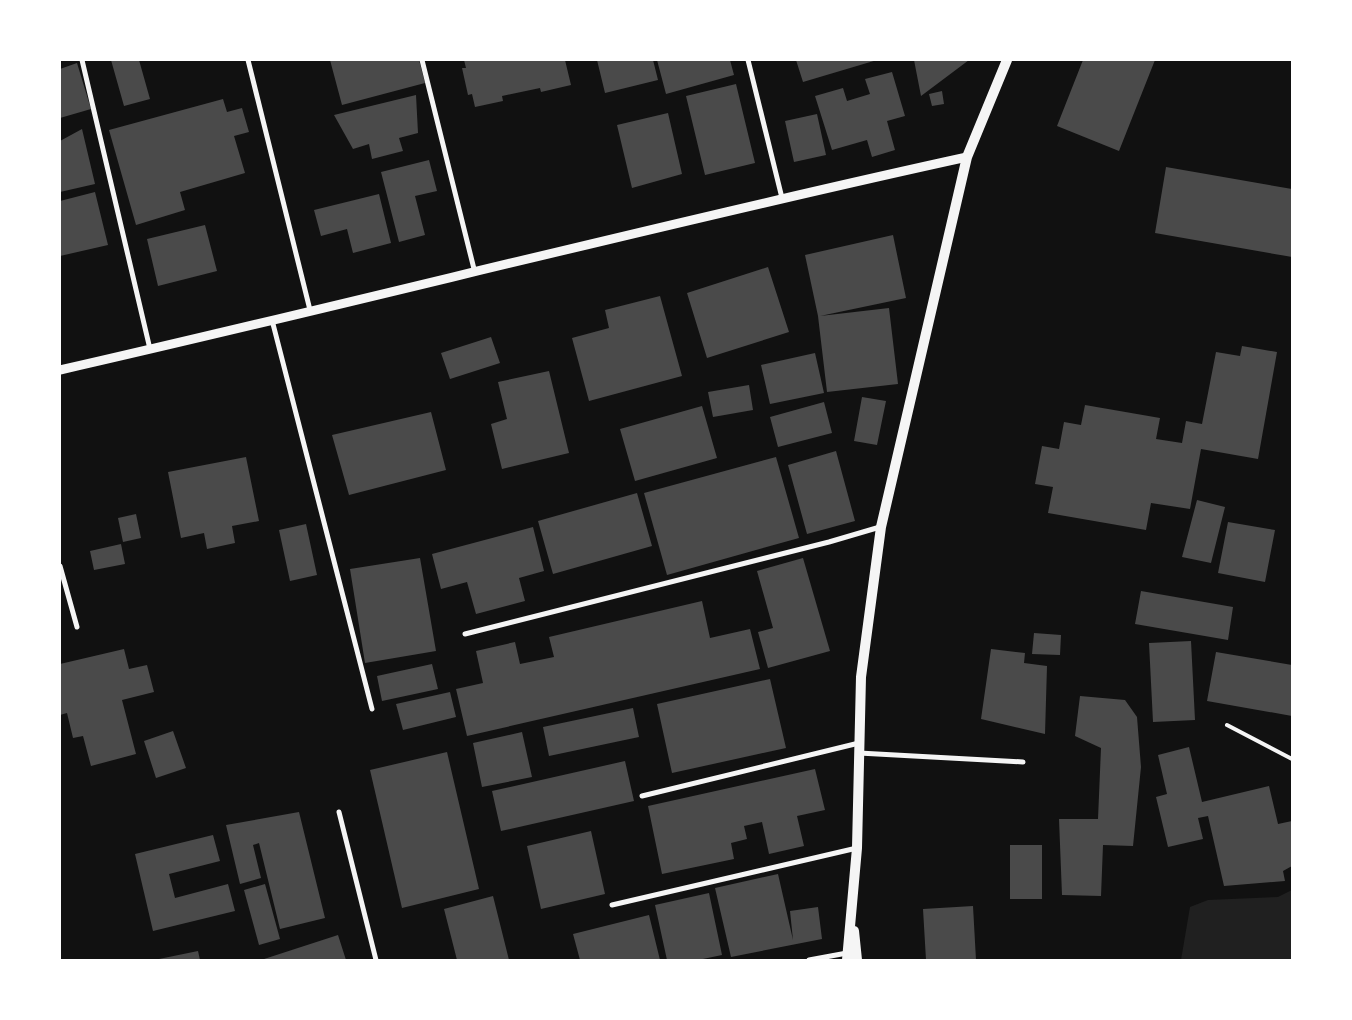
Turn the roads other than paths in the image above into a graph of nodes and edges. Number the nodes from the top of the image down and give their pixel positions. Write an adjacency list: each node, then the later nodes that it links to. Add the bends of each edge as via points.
1 (82, 60): 11 (street)
2 (248, 60): 9 (street)
3 (422, 60): 8 (street)
4 (748, 60): 7 (street)
5 (1007, 60): 6 (main road)
6 (967, 157): 7 (street); 13 (main road)
7 (782, 198): 8 (street)
8 (475, 273): 9 (street)
9 (310, 310): 10 (street)
10 (271, 319): 11 (street); 17 (street)
11 (150, 349): 12 (street)
12 (60, 370)
13 (881, 527): 16 (street); 19 (main road, via 861,677)
14 (60, 566): 15 (street)
15 (77, 627)
16 (465, 634)
17 (372, 710)
18 (1227, 725): 20 (lane)
19 (858, 748): 21 (street); 22 (street); 24 (main road)
20 (1292, 759)
21 (1023, 762)
22 (642, 796)
23 (339, 812): 28 (street)
24 (857, 848): 25 (street); 26 (main road)
25 (612, 905)
26 (851, 905): 27 (main road); 30 (main road)
27 (848, 956): 29 (street)
28 (376, 960)
29 (809, 960)
30 (857, 960)

